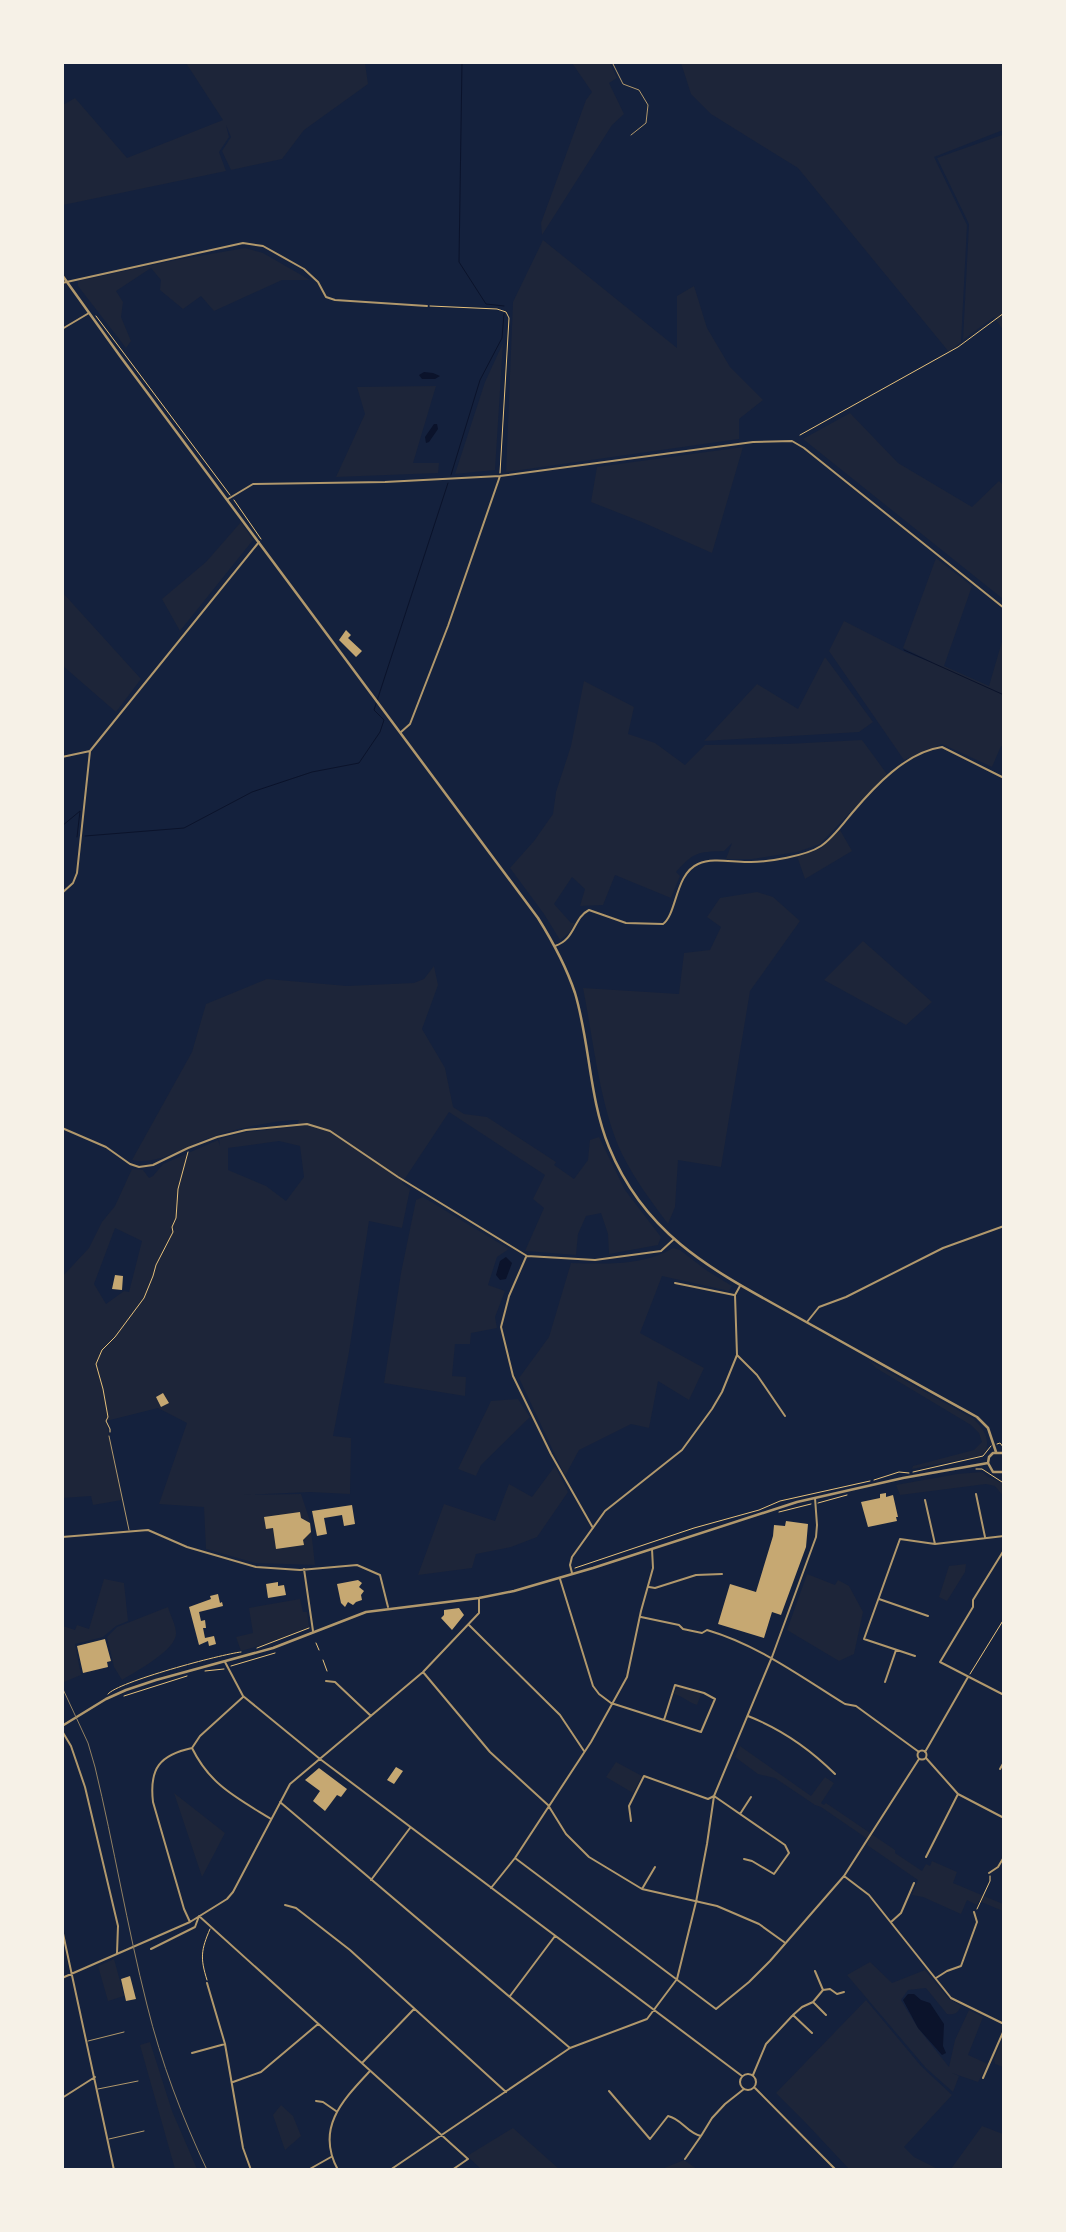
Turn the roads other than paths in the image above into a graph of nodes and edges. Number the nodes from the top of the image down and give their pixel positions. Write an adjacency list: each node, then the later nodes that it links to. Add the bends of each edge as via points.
1 (612, 62): 2 (lane, via 623,84 639,90 648,105 646,123)
2 (631, 135)
3 (62, 275): 4 (street)
4 (67, 282): 5 (street); 6 (street, via 244,243 263,246 304,269 318,282 326,297); 7 (street)
5 (62, 283)
6 (427, 306)
7 (89, 313): 8 (street); 10 (street)
8 (62, 329)
9 (500, 476): 10 (street, via 253,484); 12 (street, via 753,442 792,441); 13 (street, via 448,626 410,724)
10 (229, 498): 11 (street)
11 (259, 542): 13 (street); 14 (street)
12 (1004, 608)
13 (401, 732): 18 (street, via 538,918)
14 (90, 751): 15 (street); 17 (street, via 77,873 73,883)
15 (62, 757)
16 (1004, 778): 18 (street, via 942,747 923,752 903,762 822,846 766,861 699,863 680,885 670,917 663,924 626,923 589,910 581,915 567,940)
17 (62, 893)
18 (555, 946): 21 (street, via 575,994 597,1108 610,1150 631,1188)
19 (62, 1128): 22 (street, via 106,1147 139,1167 153,1165 217,1138 255,1129 307,1124 322,1127)
20 (1004, 1226): 26 (street, via 943,1248 819,1307)
21 (673, 1240): 22 (street, via 661,1251 596,1260); 24 (street)
22 (526, 1256): 37 (street, via 509,1296 502,1327 511,1368 517,1386)
23 (676, 1283): 25 (street)
24 (740, 1286): 25 (street); 26 (street)
25 (736, 1295): 27 (street)
26 (808, 1322): 30 (street, via 977,1417 988,1428)
27 (737, 1355): 28 (street, via 757,1375); 37 (street, via 719,1398 682,1450 613,1504)
28 (785, 1416)
29 (109, 1436): 38 (lane)
30 (996, 1452): 31 (street); 32 (street, via 989,1457)
31 (1004, 1453)
32 (988, 1463): 33 (street, via 993,1472); 35 (street)
33 (1003, 1472)
34 (976, 1494): 41 (street)
35 (815, 1498): 43 (street); 59 (street, via 816,1537)
36 (926, 1500): 42 (street)
37 (593, 1528): 46 (street, via 572,1557)
38 (130, 1531): 40 (street); 45 (street, via 150,1530 188,1547 256,1567)
39 (1004, 1536): 41 (street)
40 (62, 1537)
41 (985, 1538): 42 (street)
42 (935, 1544): 51 (street, via 900,1540)
43 (652, 1548): 46 (street); 49 (street, via 653,1568)
44 (1004, 1550): 62 (street, via 940,1662)
45 (304, 1569): 52 (street, via 359,1565 380,1575); 56 (street)
46 (573, 1574): 48 (street)
47 (722, 1574): 49 (street, via 696,1575)
48 (560, 1579): 50 (street); 67 (street, via 593,1686)
49 (649, 1587): 54 (street)
50 (480, 1598): 52 (street); 55 (street, via 479,1614)
51 (878, 1599): 53 (street); 57 (street, via 864,1639)
52 (388, 1607): 56 (street)
53 (928, 1616)
54 (641, 1617): 59 (street, via 678,1624 682,1629 702,1633 707,1630 728,1636); 67 (street, via 627,1677)
55 (469, 1624): 61 (street); 74 (street, via 560,1715)
56 (313, 1632): 60 (street)
57 (896, 1650): 58 (street); 64 (street)
58 (915, 1656)
59 (772, 1657): 69 (street); 75 (street, via 845,1704 856,1706)
60 (226, 1662): 66 (street); 71 (street, via 148,1682 106,1699)
61 (423, 1672): 68 (street); 87 (street, via 490,1752)
62 (968, 1677): 65 (street); 76 (street)
63 (326, 1681): 68 (street, via 335,1682)
64 (885, 1682)
65 (1004, 1695)
66 (244, 1696): 73 (street, via 200,1736); 78 (street)
67 (611, 1703): 70 (street); 74 (street)
68 (371, 1716): 78 (street)
69 (748, 1716): 82 (street, via 770,1724 815,1754); 84 (street)
70 (664, 1720): 70 (street, via 675,1684 715,1698 701,1732)
71 (62, 1726)
72 (62, 1731): 114 (street, via 71,1746 85,1787 118,1926)
73 (192, 1748): 90 (street, via 200,1766 215,1782); 108 (street, via 173,1752 161,1761 151,1784 155,1811)
74 (584, 1752): 87 (street)
75 (919, 1752): 76 (street); 79 (street)
76 (925, 1752): 77 (street)
77 (926, 1758): 79 (street); 83 (street)
78 (320, 1759): 86 (street, via 290,1784); 92 (street)
79 (919, 1759): 99 (street)
80 (1004, 1762): 81 (street)
81 (1000, 1769)
82 (835, 1774)
83 (958, 1794): 89 (street); 93 (street)
84 (714, 1796): 88 (street); 91 (street, via 708,1799 644,1776 629,1806); 104 (street)
85 (751, 1797): 88 (street)
86 (280, 1802): 90 (street); 100 (street)
87 (548, 1805): 95 (street); 103 (street, via 566,1834 589,1857)
88 (740, 1814): 96 (street, via 785,1845 789,1852 774,1874 752,1860)
89 (1004, 1818)
90 (271, 1819): 107 (street, via 233,1892)
91 (631, 1820)
92 (410, 1828): 100 (street); 102 (street)
93 (926, 1856)
94 (1004, 1857): 98 (street)
95 (515, 1858): 102 (street); 119 (street)
96 (744, 1859)
97 (655, 1866): 103 (street)
98 (989, 1873)
99 (844, 1876): 109 (street, via 869,1894); 112 (street)
100 (371, 1880): 123 (street)
101 (914, 1883): 109 (street, via 901,1913)
102 (492, 1888): 111 (street)
103 (642, 1889): 104 (street)
104 (696, 1902): 112 (street, via 717,1906 759,1924); 119 (street)
105 (285, 1905): 125 (street, via 296,1908 319,1925)
106 (974, 1912): 118 (street, via 977,1922 960,1966)
107 (200, 1916): 108 (street); 113 (street, via 195,1927); 129 (street)
108 (190, 1922): 114 (street)
109 (891, 1922): 118 (street)
110 (62, 1929): 116 (street)
111 (556, 1936): 123 (street); 126 (street)
112 (784, 1942): 119 (street, via 749,1982 716,2008)
113 (151, 1949)
114 (117, 1953): 116 (street)
115 (815, 1971): 121 (street)
116 (72, 1973): 117 (street); 134 (street)
117 (62, 1978)
118 (935, 1978): 130 (street, via 950,1998)
119 (677, 1980): 126 (street)
120 (207, 1983): 135 (street)
121 (824, 1990): 122 (street, via 837,1994); 124 (street)
122 (844, 1992)
123 (510, 1996): 136 (street)
124 (813, 2002): 127 (street); 128 (street)
125 (414, 2009): 138 (street); 150 (street)
126 (654, 2010): 136 (street, via 647,2019); 141 (street)
127 (793, 2015): 133 (street); 140 (street, via 766,2044)
128 (826, 2015)
129 (318, 2024): 138 (street); 145 (street, via 261,2072)
130 (1004, 2024)
131 (1004, 2030): 143 (street)
132 (124, 2032): 134 (lane)
133 (812, 2033)
134 (87, 2041): 142 (street)
135 (225, 2044): 137 (street); 145 (street)
136 (570, 2048): 150 (street)
137 (192, 2052)
138 (362, 2064): 139 (street)
139 (370, 2071): 153 (street); 155 (street)
140 (753, 2075): 141 (street); 146 (street, via 757,2083)
141 (742, 2076): 148 (street, via 740,2080)
142 (95, 2077): 147 (street); 151 (street)
143 (983, 2078)
144 (138, 2081): 147 (lane)
145 (232, 2083): 161 (street, via 243,2148)
146 (755, 2088): 148 (street); 166 (street)
147 (98, 2089): 157 (street)
148 (744, 2089): 156 (street, via 712,2118)
149 (608, 2091): 156 (street, via 650,2139 668,2116)
150 (506, 2092): 155 (street)
151 (62, 2098)
152 (316, 2101): 153 (street)
153 (336, 2111): 158 (street, via 329,2135)
154 (144, 2131): 157 (lane)
155 (443, 2136): 164 (street); 165 (street, via 468,2160)
156 (701, 2136): 159 (street)
157 (109, 2139): 160 (street)
158 (331, 2157): 162 (street); 163 (street)
159 (685, 2159)
160 (114, 2170)
161 (251, 2170)
162 (308, 2170)
163 (338, 2170)
164 (390, 2170)
165 (452, 2170)
166 (836, 2170)

